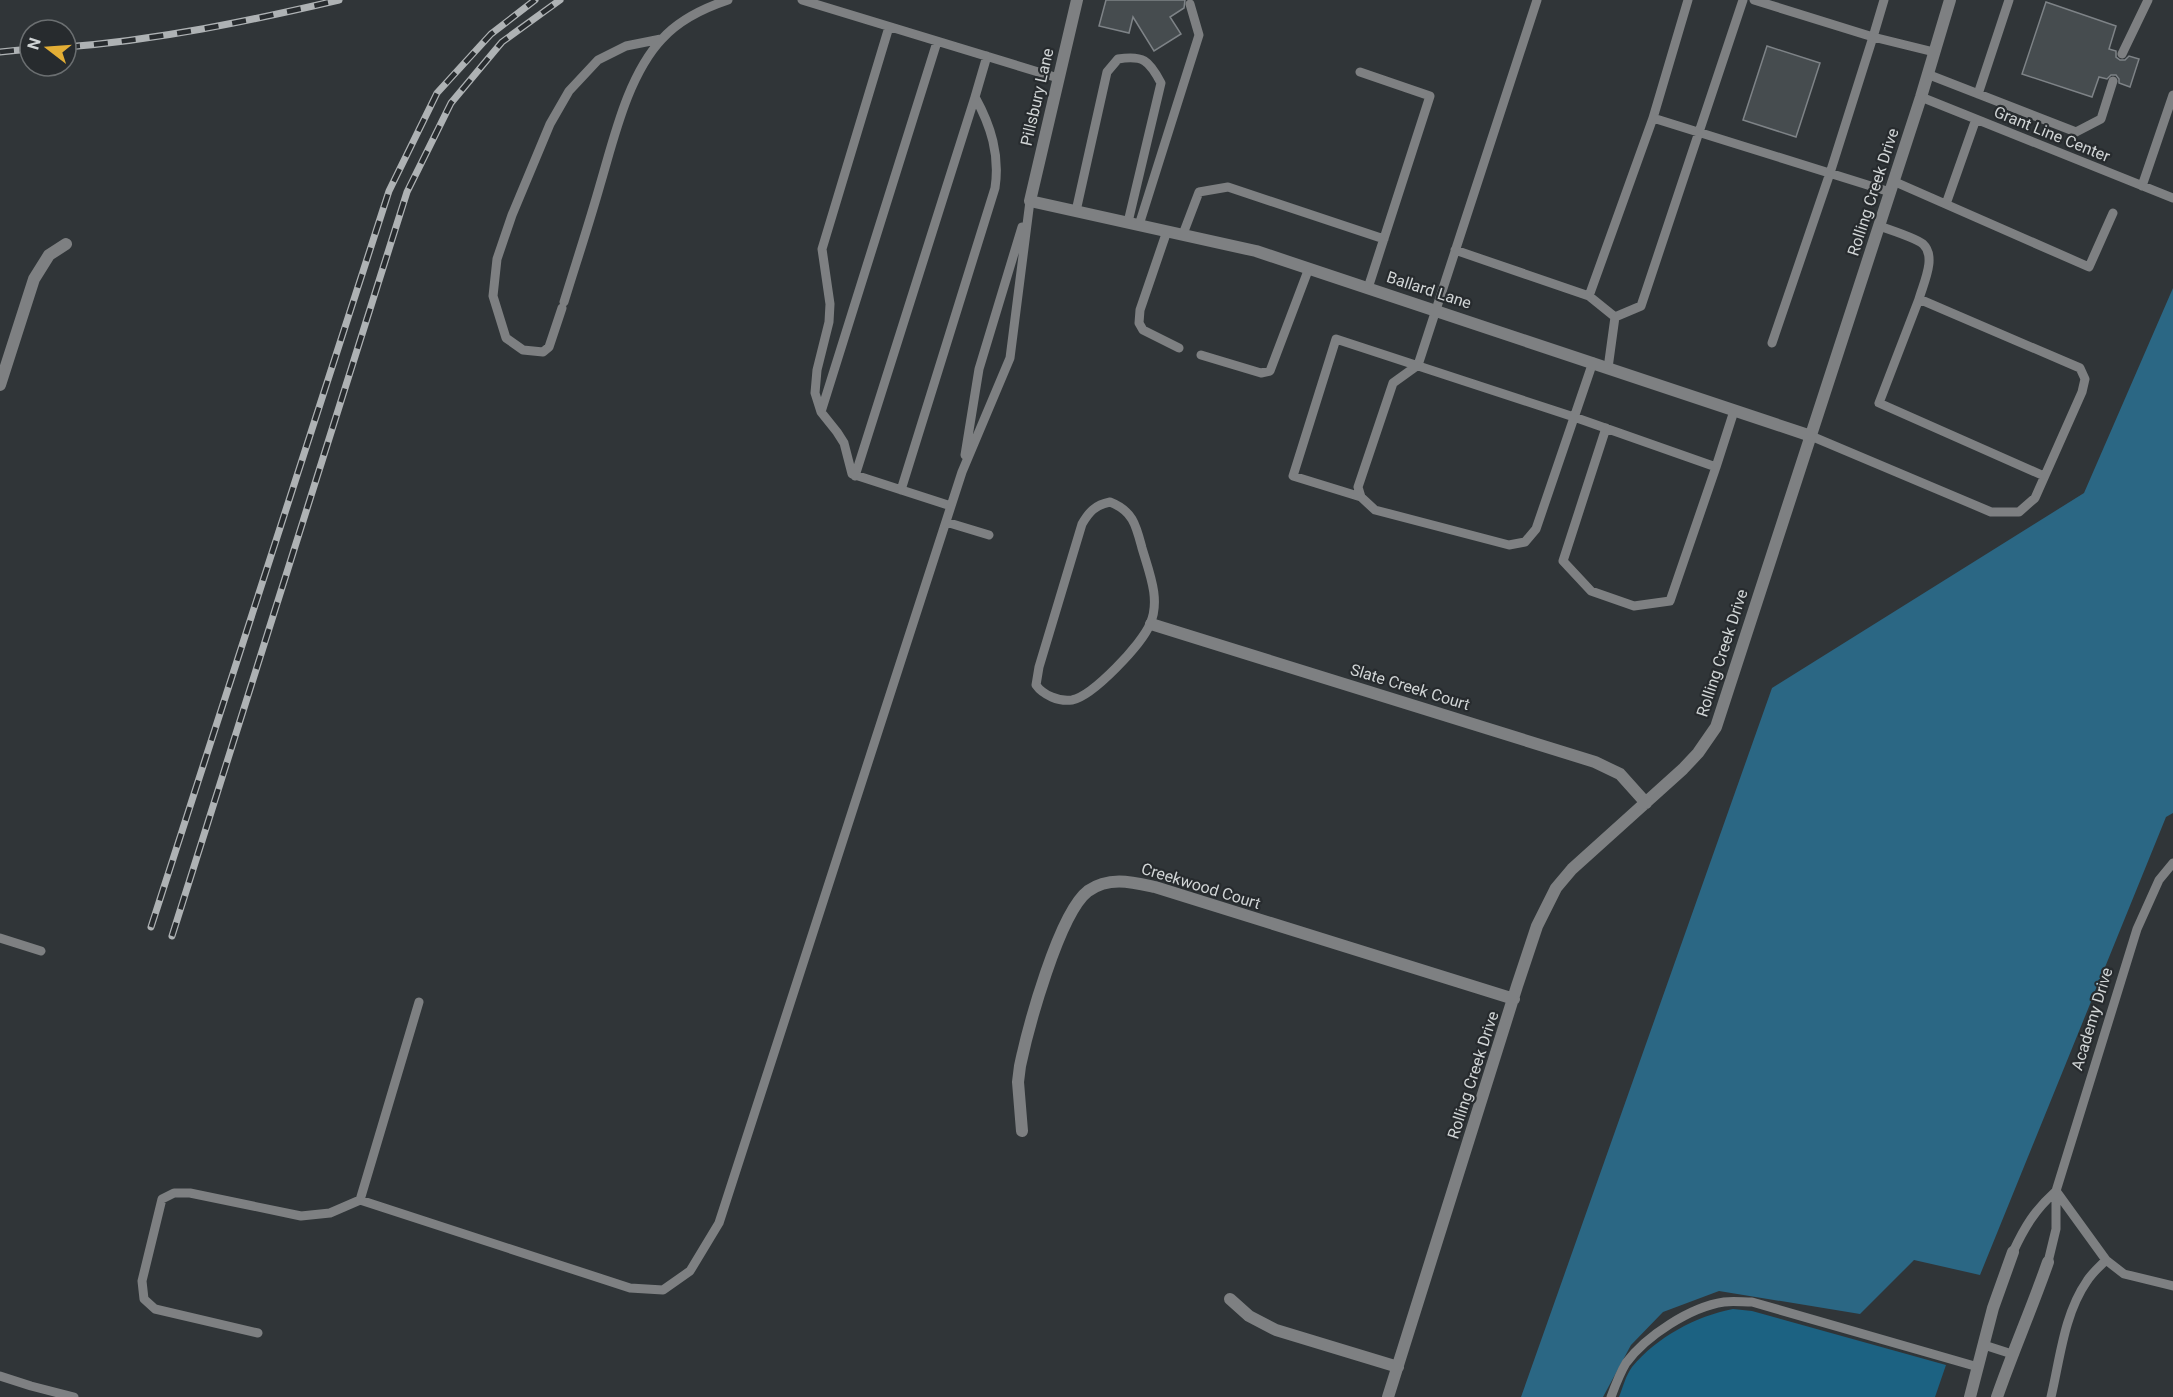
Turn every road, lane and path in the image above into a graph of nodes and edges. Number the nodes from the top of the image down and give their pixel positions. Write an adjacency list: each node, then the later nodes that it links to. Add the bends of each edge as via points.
1 (728, 0): 15 (lane, via 680,23)
2 (802, 0): 13 (lane)
3 (1077, 0): 22 (street, Pillsbury Lane)
4 (1537, 0): 45 (lane)
5 (1688, 0): 28 (lane)
6 (1743, 0): 30 (lane)
7 (1754, 0): 14 (lane)
8 (1884, 0): 14 (lane)
9 (1950, 0): 17 (street, Rolling Creek Drive)
10 (2009, 0): 24 (lane)
11 (2148, 0): 18 (lane)
12 (1190, 4): 39 (lane, via 1199,35)
13 (890, 27): 16 (lane); 60 (lane, via 824,242 823,267 830,303 815,393)
14 (1873, 37): 17 (lane); 31 (lane)
15 (661, 39): 15 (lane, via 632,85 549,347 543,352 523,350 506,338 493,296 497,259 550,124 569,91 598,60 626,46)
16 (937, 42): 19 (lane); 60 (lane)
17 (1934, 52): 21 (street, Rolling Creek Drive)
18 (2122, 54)
19 (987, 56): 22 (lane); 26 (lane)
20 (1360, 72): 43 (lane, via 1430,96)
21 (1928, 74): 24 (lane); 27 (street, Rolling Creek Drive)
22 (1058, 78): 35 (street, Pillsbury Lane)
23 (2113, 81): 24 (lane, via 2101,119 2076,132)
24 (1978, 94)
25 (2173, 95): 33 (lane)
26 (975, 97): 66 (lane); 68 (lane, via 991,131 995,188)
27 (1921, 97): 29 (lane, Grant Line Center); 32 (street, Rolling Creek Drive)
28 (1653, 118): 30 (lane); 48 (lane)
29 (1976, 119): 33 (lane, Grant Line Center); 36 (lane)
30 (1699, 132): 31 (lane); 51 (lane, via 1641,306)
31 (1830, 173): 32 (lane); 52 (lane)
32 (1892, 186): 36 (lane); 40 (street, Rolling Creek Drive)
33 (2142, 186): 34 (lane, Grant Line Center)
34 (2173, 198)
35 (1030, 201): 37 (street, Ballard Lane); 65 (lane, via 979,369); 65 (lane, via 1010,358)
36 (1946, 204): 38 (lane, via 2089,267)
37 (1076, 211): 39 (street, Ballard Lane); 39 (lane, via 1107,72 1118,59 1136,56 1151,65 1161,82)
38 (2113, 213)
39 (1134, 223): 41 (street, Ballard Lane)
40 (1879, 226): 49 (lane, via 1923,244 1929,255 1928,270); 63 (street, Rolling Creek Drive)
41 (1167, 231): 42 (street, Ballard Lane); 53 (lane, via 1138,323 1143,330)
42 (1183, 234): 43 (lane, via 1199,192 1227,187); 46 (street, Ballard Lane)
43 (1384, 239): 47 (lane)
44 (66, 244): 58 (street, via 49,255 34,279)
45 (1455, 250): 48 (lane); 50 (lane)
46 (1309, 268): 47 (street, Ballard Lane); 54 (lane, via 1270,371 1261,373)
47 (1368, 288): 50 (street, Ballard Lane)
48 (1589, 296): 51 (lane)
49 (1919, 299): 67 (lane, via 1879,403); 67 (lane, via 2080,369 2085,379 2082,392)
50 (1435, 309): 55 (street, Ballard Lane); 56 (lane)
51 (1615, 317): 57 (lane)
52 (1772, 343)
53 (1179, 348)
54 (1201, 355)
55 (1593, 362): 57 (street, Ballard Lane); 61 (lane)
56 (1418, 364): 61 (lane); 69 (lane, via 1393,383 1358,487); 69 (lane, via 1336,339 1293,476)
57 (1608, 368): 59 (street, Ballard Lane)
58 (0, 385)
59 (1734, 411): 63 (street, Ballard Lane); 64 (lane)
60 (821, 412): 66 (lane, via 844,443)
61 (1574, 417): 62 (lane); 69 (lane, via 1536,529 1525,542 1509,545 1375,510)
62 (1606, 428): 64 (lane); 64 (lane, via 1563,561 1591,591 1634,606 1670,601)
63 (1811, 436): 67 (lane, via 1991,512 2019,512 2035,498); 74 (street, Rolling Creek Drive, via 1716,727 1698,753)
64 (1716, 467)
65 (962, 472): 70 (lane)
66 (855, 476): 68 (lane)
67 (2044, 476)
68 (901, 490): 70 (lane)
69 (1361, 497)
70 (951, 506): 71 (lane)
71 (946, 522): 72 (lane); 82 (lane, via 719,1223 690,1271 663,1290 630,1288)
72 (990, 535)
73 (1151, 624): 73 (lane, via 1129,655 1083,696 1071,700 1056,698 1041,692 1036,685 1082,525 1089,511 1100,504 1110,502 1131,514 1155,594); 74 (street, Slate Creek Court, via 1595,762 1620,774)
74 (1646, 803): 78 (street, Rolling Creek Drive, via 1556,888 1538,926)
75 (2173, 863): 81 (lane, Academy Drive, via 2160,880 2137,929)
76 (0, 938): 77 (lane)
77 (41, 951)
78 (1514, 999): 80 (street, Creekwood Court, via 1155,887 1119,880 1103,883 1076,905 1058,942 1020,1066); 91 (street, Rolling Creek Drive)
79 (419, 1002): 82 (lane)
80 (1022, 1131)
81 (2056, 1191): 83 (lane, Academy Drive, via 2037,1209); 84 (lane); 85 (lane, Academy Drive, via 2056,1229)
82 (360, 1200): 88 (lane, via 330,1213 302,1215 190,1193 174,1193 162,1199 142,1281 144,1299 155,1310)
83 (2013, 1252): 89 (street, Academy Drive, via 1992,1308)
84 (2106, 1260): 86 (lane, via 2124,1274); 101 (lane, via 2086,1281 2072,1312)
85 (2048, 1262): 90 (street, Academy Drive)
86 (2173, 1286)
87 (1230, 1299): 91 (street, via 1249,1316 1276,1330)
88 (258, 1334)
89 (1984, 1345): 90 (lane); 92 (street, Academy Drive)
90 (2012, 1354): 100 (street, Academy Drive)
91 (1398, 1367): 97 (street, Rolling Creek Drive)
92 (1978, 1367): 98 (lane, via 1752,1302 1723,1302 1691,1313 1642,1345 1626,1364); 99 (street, Academy Drive)
93 (0, 1376): 94 (lane)
94 (31, 1386): 95 (lane); 96 (lane)
95 (28, 1397)
96 (74, 1397)
97 (1388, 1397)
98 (1611, 1397)
99 (1970, 1397)
100 (1998, 1397)
101 (2050, 1397)

